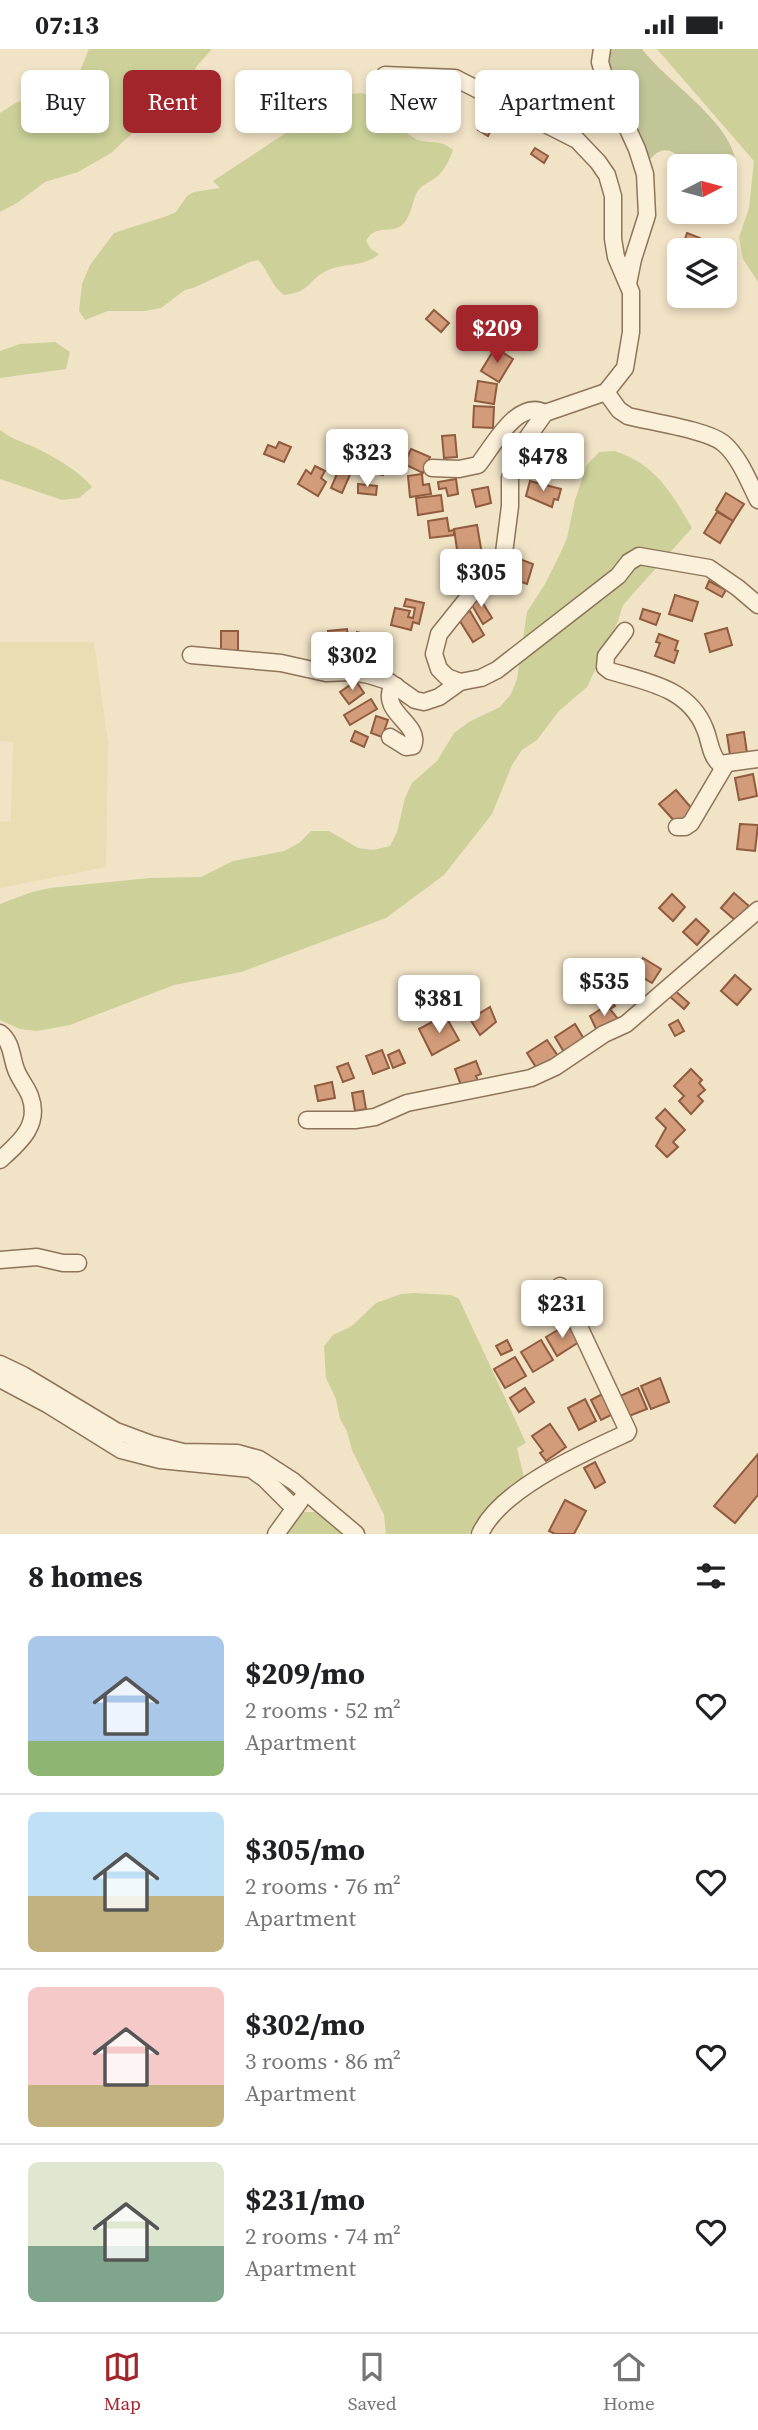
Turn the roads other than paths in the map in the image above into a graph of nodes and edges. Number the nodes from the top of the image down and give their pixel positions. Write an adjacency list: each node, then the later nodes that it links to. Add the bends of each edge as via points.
1 (602, 49): 3 (street, via 605,79 645,174 647,215)
2 (461, 81): 3 (street, via 577,140 598,162 613,196 616,257)
3 (628, 283): 4 (street, via 631,332 625,368)
4 (606, 392): 5 (street); 7 (street, via 628,416 723,443)
5 (545, 413): 6 (street, via 531,411 516,419 478,465); 11 (street, via 523,445 510,478 504,553 439,634 434,654 439,669)
6 (432, 468)
7 (758, 500)
8 (758, 605): 11 (street, via 709,568 639,556 497,670)
9 (625, 631): 15 (street, via 606,656 605,667 669,689 683,699 704,725 716,761)
10 (191, 655): 12 (street, via 281,663 326,674 360,673)
11 (460, 682): 12 (street, via 424,702)
12 (396, 686): 13 (street, via 389,693 390,701 416,739 413,746 406,747)
13 (390, 737)
14 (758, 759): 15 (street)
15 (726, 764): 16 (street, via 691,823)
16 (677, 827)
17 (758, 910): 19 (street, via 626,1024 555,1067 531,1078 407,1103 376,1117)
18 (0, 1033): 20 (street, via 32,1099 33,1125)
19 (307, 1120)
20 (0, 1160)
21 (0, 1261): 22 (street, via 37,1257)
22 (78, 1263)
23 (560, 1286): 30 (street, via 628,1431 516,1492)
24 (0, 1364): 26 (street, via 116,1431 183,1452 237,1453 259,1459)
25 (0, 1379): 27 (street, via 121,1450 193,1465 251,1468)
26 (306, 1495): 27 (street); 29 (street)
27 (293, 1507): 28 (street)
28 (276, 1534)
29 (356, 1534)
30 (480, 1534)

